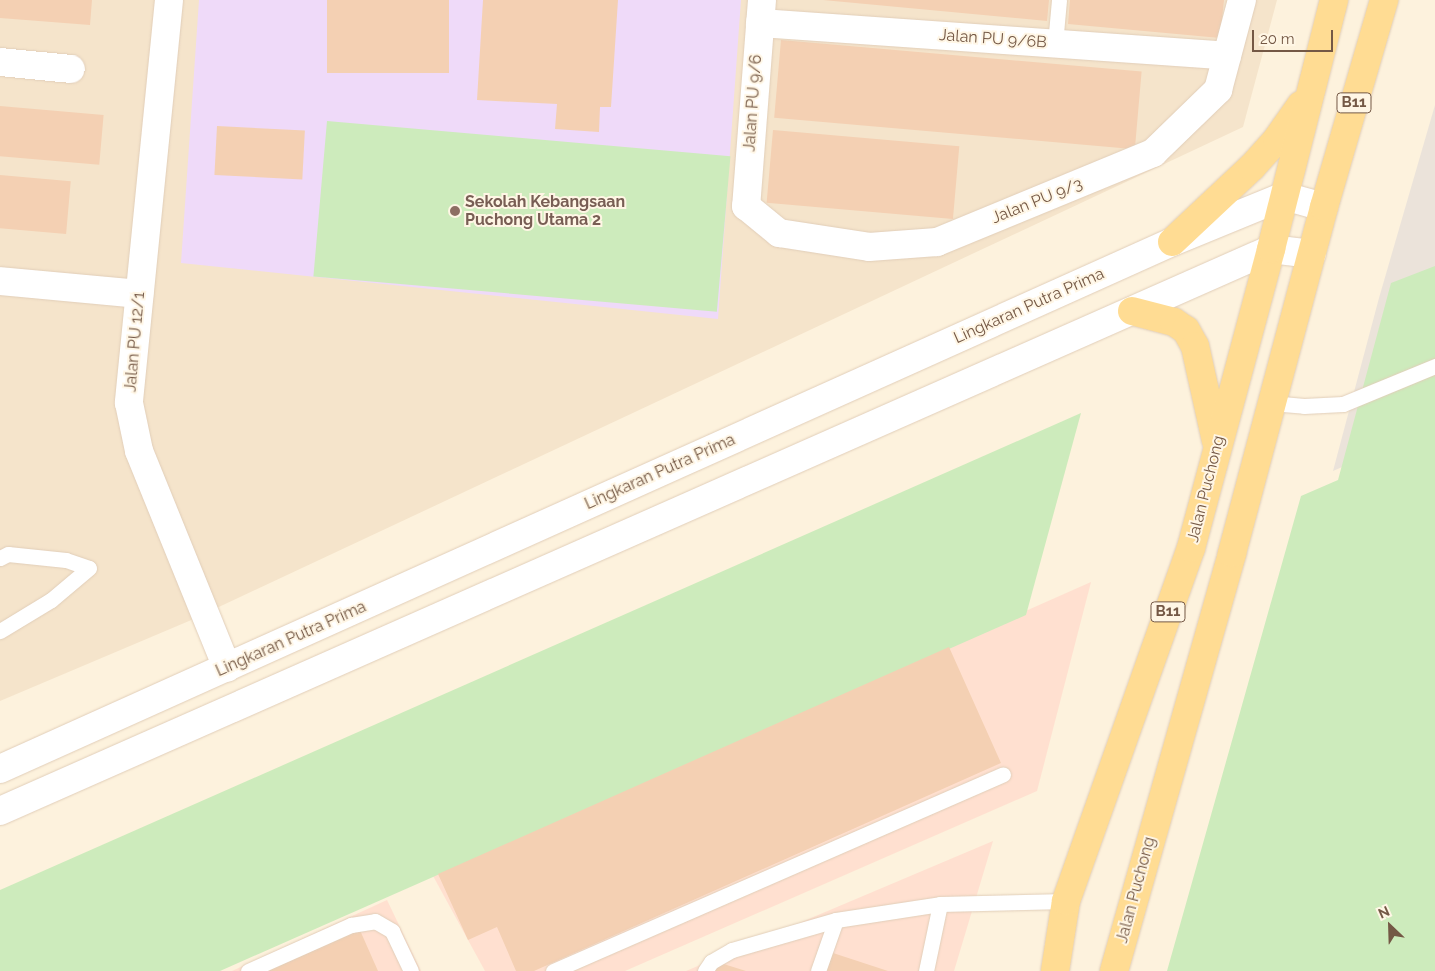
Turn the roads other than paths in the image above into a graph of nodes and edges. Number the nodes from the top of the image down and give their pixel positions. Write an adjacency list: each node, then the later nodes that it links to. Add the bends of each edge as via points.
1 (169, 0): 19 (main road, Jalan PU 12/1)
2 (1059, 0): 7 (lane)
3 (1242, 0): 8 (main road, Jalan PU 9/3)
4 (1334, 0): 11 (main road, Jalan Puchong / B11)
5 (1384, 0): 14 (main road, Jalan Puchong / B11)
6 (761, 12): 7 (main road, Jalan PU 9/6B); 13 (main road, Jalan PU 9/6)
7 (1054, 44): 8 (main road, Jalan PU 9/6B)
8 (1227, 56): 13 (main road, Jalan PU 9/3, via 1218,90 1153,153 937,242 869,247 779,233)
9 (0, 62): 10 (main road)
10 (71, 69)
11 (1308, 95): 12 (main road, Jalan Puchong / B11); 15 (main road, via 1252,167)
12 (1284, 196): 14 (main road); 15 (main road, Lingkaran Putra Prima); 16 (main road, Jalan Puchong / B11)
13 (746, 206)
14 (1324, 207): 17 (main road, Jalan Puchong / B11)
15 (1172, 242): 26 (main road, Lingkaran Putra Prima)
16 (1271, 249): 17 (main road); 20 (main road); 23 (main road, Jalan Puchong / B11)
17 (1312, 254): 22 (main road, Jalan Puchong / B11)
18 (0, 280): 19 (main road)
19 (139, 294): 26 (main road, Jalan PU 12/1, via 129,404 139,451)
20 (1132, 311): 23 (main road, via 1174,322 1186,330 1195,346); 29 (main road)
21 (1435, 366): 22 (lane, via 1343,404 1304,406)
22 (1271, 403): 40 (main road, Jalan Puchong / B11)
23 (1217, 445): 30 (main road, Jalan Puchong / B11, via 1191,548)
24 (0, 558): 25 (lane, via 8,554 66,560 89,568 51,600)
25 (0, 631)
26 (227, 668): 27 (main road, Lingkaran Putra Prima)
27 (0, 768)
28 (1004, 774): 35 (lane)
29 (0, 811)
30 (1066, 901): 31 (lane); 39 (main road, Jalan Puchong / B11)
31 (940, 904): 32 (lane); 38 (lane)
32 (836, 920): 36 (lane, via 732,950 711,962); 37 (lane)
33 (248, 971): 34 (lane, via 351,925 375,921 392,931)
34 (411, 971)
35 (553, 971)
36 (705, 971)
37 (818, 971)
38 (926, 971)
39 (1054, 971)
40 (1114, 971)

